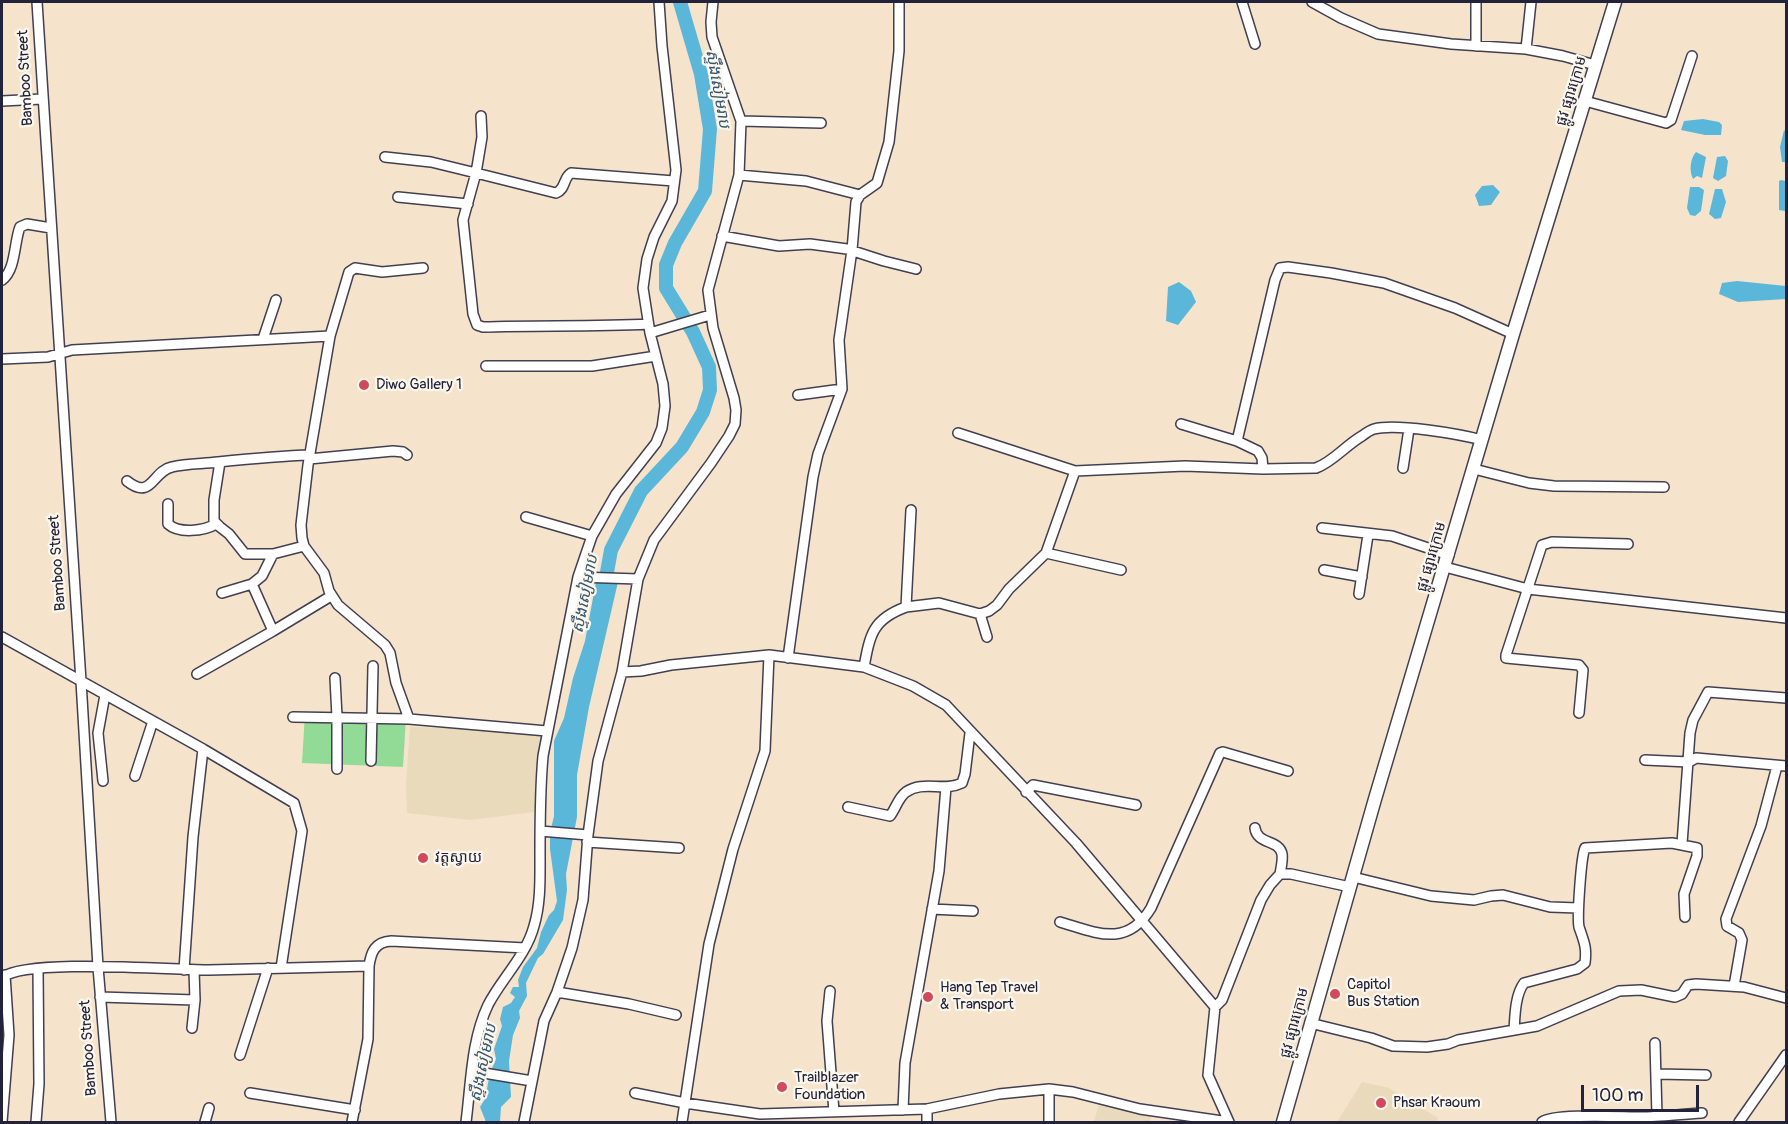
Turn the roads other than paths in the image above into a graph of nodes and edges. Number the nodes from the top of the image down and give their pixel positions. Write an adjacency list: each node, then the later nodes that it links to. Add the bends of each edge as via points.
1 (37, 2): 17 (street, Bamboo Street)
2 (659, 2): 26 (street, via 675,149)
3 (705, 2): 4 (street)
4 (713, 2): 21 (street, via 712,37)
5 (899, 2): 27 (street, via 899,51 889,142 877,183)
6 (1242, 2): 12 (street)
7 (1312, 2): 11 (street)
8 (1476, 2): 13 (street)
9 (1531, 2): 14 (street)
10 (1615, 2): 16 (main road, ផ្លូវ ផ្សារក្រោម)
11 (1332, 6): 13 (street, via 1341,18 1378,34)
12 (1255, 44)
13 (1476, 46): 14 (street)
14 (1526, 49): 16 (street)
15 (1692, 56): 19 (street, via 1671,120 1666,123)
16 (1595, 65): 19 (main road, ផ្លូវ ផ្សារក្រោម)
17 (42, 99): 18 (street); 30 (street, Bamboo Street)
18 (2, 101)
19 (1585, 101): 39 (main road, ផ្លូវ ផ្សារក្រោម)
20 (481, 116): 24 (street)
21 (741, 121): 22 (street); 25 (street)
22 (821, 123)
23 (386, 157): 24 (street)
24 (476, 173): 26 (street, via 550,193 559,192 571,173); 29 (street)
25 (739, 175): 27 (street, via 806,182); 31 (street)
26 (674, 182): 38 (street, via 672,201 647,259 643,288)
27 (860, 195): 32 (street)
28 (398, 197): 29 (street)
29 (468, 204): 38 (street, via 464,229 477,325)
30 (51, 228): 35 (street, via 27,224 20,227 10,267); 42 (street, Bamboo Street)
31 (722, 237): 32 (street, via 779,246 810,244); 37 (street, via 708,284)
32 (852, 250): 34 (street); 46 (street, via 839,340)
33 (423, 268): 40 (street, via 382,272 355,268 349,272)
34 (916, 269)
35 (2, 280)
36 (276, 300): 41 (street)
37 (710, 315): 38 (street); 78 (street, via 734,398 735,424 654,540)
38 (649, 329): 43 (street)
39 (1513, 334): 51 (main road, ផ្លូវ ផ្សារក្រោម); 52 (street, via 1384,283 1280,268)
40 (330, 336): 41 (street); 54 (street)
41 (263, 339): 42 (street)
42 (59, 353): 44 (street); 98 (street, Bamboo Street)
43 (656, 356): 45 (street, via 592,366); 68 (street, via 663,384 662,428 656,443 616,494)
44 (2, 359)
45 (486, 366)
46 (842, 389): 47 (street); 92 (street, via 815,464)
47 (798, 394)
48 (1181, 424): 52 (street)
49 (1409, 429): 51 (street); 56 (street); 57 (street, via 1373,429 1316,468)
50 (958, 433): 59 (street)
51 (1482, 440): 58 (main road, ផ្លូវ ផ្សារក្រោម)
52 (1237, 441): 57 (street, via 1258,451)
53 (407, 455): 54 (street, via 393,451)
54 (309, 457): 55 (street); 70 (street, via 301,525)
55 (220, 462): 60 (street, via 169,467 142,488); 65 (street, via 214,501)
56 (1403, 468)
57 (1263, 469): 59 (street, via 1185,466)
58 (1474, 469): 61 (street, via 1547,485); 73 (main road, ផ្លូវ ផ្សារក្រោម)
59 (1075, 471): 71 (street)
60 (127, 482)
61 (1664, 487)
62 (168, 504): 65 (street, via 168,524 173,528 203,529)
63 (911, 510): 84 (street)
64 (526, 517): 68 (street)
65 (216, 524): 72 (street, via 244,554)
66 (1322, 528): 67 (street)
67 (1368, 535): 73 (street, via 1392,536); 76 (street)
68 (592, 536): 77 (street)
69 (1628, 544): 80 (street, via 1546,543)
70 (304, 546): 72 (street); 83 (street, via 324,573)
71 (1046, 553): 74 (street); 86 (street, via 997,605)
72 (273, 554): 79 (street, via 262,576)
73 (1447, 561): 80 (street); 128 (main road, ផ្លូវ ផ្សារក្រោម)
74 (1120, 570)
75 (1324, 570): 76 (street)
76 (1362, 576): 82 (street)
77 (581, 577): 78 (street); 107 (street)
78 (633, 579): 95 (street)
79 (252, 584): 81 (street); 88 (street)
80 (1528, 589): 87 (street); 101 (street, via 1506,658 1579,665 1583,670)
81 (222, 593)
82 (1359, 594)
83 (331, 596): 88 (street); 105 (street, via 390,652)
84 (906, 607): 86 (street, via 939,603); 94 (street, via 877,622 868,642)
85 (1786, 611): 87 (street)
86 (980, 614): 90 (street)
87 (1786, 618)
88 (273, 631): 96 (street)
89 (2, 637): 98 (street)
90 (987, 637)
91 (769, 655): 92 (street); 95 (street); 164 (street, via 765,751 708,944)
92 (788, 658): 94 (street)
93 (373, 666): 104 (street)
94 (864, 667): 108 (street, via 913,686 946,705)
95 (622, 672): 124 (street, via 598,761)
96 (197, 674)
97 (335, 678): 103 (street)
98 (81, 681): 99 (street); 137 (street, Bamboo Street)
99 (105, 695): 106 (street); 117 (street, via 98,733)
100 (1786, 698): 112 (street, via 1708,692 1693,720)
101 (1579, 713)
102 (294, 717): 103 (street)
103 (338, 717): 104 (street); 114 (street)
104 (372, 717): 105 (street); 111 (street)
105 (409, 719): 107 (street)
106 (153, 721): 109 (street); 116 (street)
107 (547, 731): 123 (street, via 540,783)
108 (970, 733): 118 (street, via 962,783); 119 (street)
109 (203, 749): 139 (street, via 294,803 302,831); 141 (street, via 193,837)
110 (1645, 760): 112 (street)
111 (371, 761)
112 (1689, 762): 113 (street, via 1696,758); 125 (street)
113 (1782, 766): 143 (street, via 1726,919 1742,940)
114 (337, 769)
115 (1288, 771): 133 (street, via 1220,753)
116 (135, 776)
117 (103, 781)
118 (946, 787): 121 (street, via 930,785 907,792 890,816); 130 (street)
119 (1026, 792): 120 (street, via 1033,785); 133 (street)
120 (1136, 805)
121 (848, 807)
122 (1255, 828): 127 (street, via 1260,839 1280,847)
123 (543, 831): 124 (street); 135 (street, via 535,924)
124 (588, 838): 126 (street); 145 (street, via 583,900)
125 (1682, 844): 129 (street, via 1585,848); 132 (street, via 1698,852 1684,894)
126 (679, 848)
127 (1280, 874): 128 (street); 149 (street, via 1261,900 1222,1000)
128 (1351, 882): 129 (street, via 1431,896 1474,900 1503,896 1545,907); 151 (main road, ផ្លូវ ផ្សារក្រោម)
129 (1578, 908): 153 (street, via 1585,939 1585,963 1577,969 1524,983)
130 (932, 909): 131 (street); 168 (street, via 905,1063)
131 (973, 911)
132 (1685, 917)
133 (1144, 921): 134 (street, via 1132,930 1106,936); 149 (street)
134 (1060, 922)
135 (525, 948): 136 (street, via 386,941 372,951); 157 (street, via 488,1005 477,1040)
136 (369, 966): 139 (street); 167 (street, via 368,1039)
137 (98, 967): 140 (street); 141 (street); 146 (street, Bamboo Street)
138 (268, 968): 139 (street); 141 (street); 155 (street)
139 (281, 968)
140 (38, 969): 142 (street); 174 (street)
141 (189, 970): 148 (street)
142 (3, 976): 173 (street, via 9,1035)
143 (1734, 986): 147 (street); 153 (street, via 1690,984 1674,997 1641,990 1619,991 1542,1024)
144 (830, 991): 171 (street)
145 (557, 992): 150 (street); 160 (street, via 544,1021)
146 (100, 997): 148 (street); 175 (street, Bamboo Street)
147 (1786, 998)
148 (195, 1000): 152 (street)
149 (1215, 1007): 184 (street, via 1208,1076)
150 (676, 1015)
151 (1310, 1023): 153 (street, via 1411,1048); 185 (main road, ផ្លូវ ផ្សារក្រោម)
152 (192, 1028)
153 (1514, 1030)
154 (1655, 1043): 158 (street)
155 (240, 1055)
156 (1786, 1055): 187 (street)
157 (477, 1071): 160 (street); 178 (street)
158 (1656, 1074): 159 (street); 172 (street)
159 (1706, 1075)
160 (532, 1081): 179 (street)
161 (1049, 1089): 166 (street, via 999,1094); 183 (street); 184 (street, via 1140,1109)
162 (635, 1093): 164 (street)
163 (250, 1094): 167 (street)
164 (685, 1102): 171 (street, via 760,1114); 180 (street)
165 (209, 1108): 176 (street)
166 (927, 1109): 168 (street); 182 (street)
167 (355, 1110): 177 (street)
168 (903, 1110): 169 (street)
169 (867, 1111): 171 (street); 181 (street)
170 (1702, 1113): 172 (street)
171 (830, 1115)
172 (1657, 1116): 186 (street, via 1590,1116)
173 (2, 1122)
174 (36, 1122)
175 (111, 1122)
176 (205, 1122)
177 (352, 1122)
178 (466, 1122)
179 (524, 1122)
180 (682, 1122)
181 (866, 1122)
182 (927, 1122)
183 (1049, 1122)
184 (1229, 1122)
185 (1283, 1122)
186 (1542, 1122)
187 (1739, 1122)

